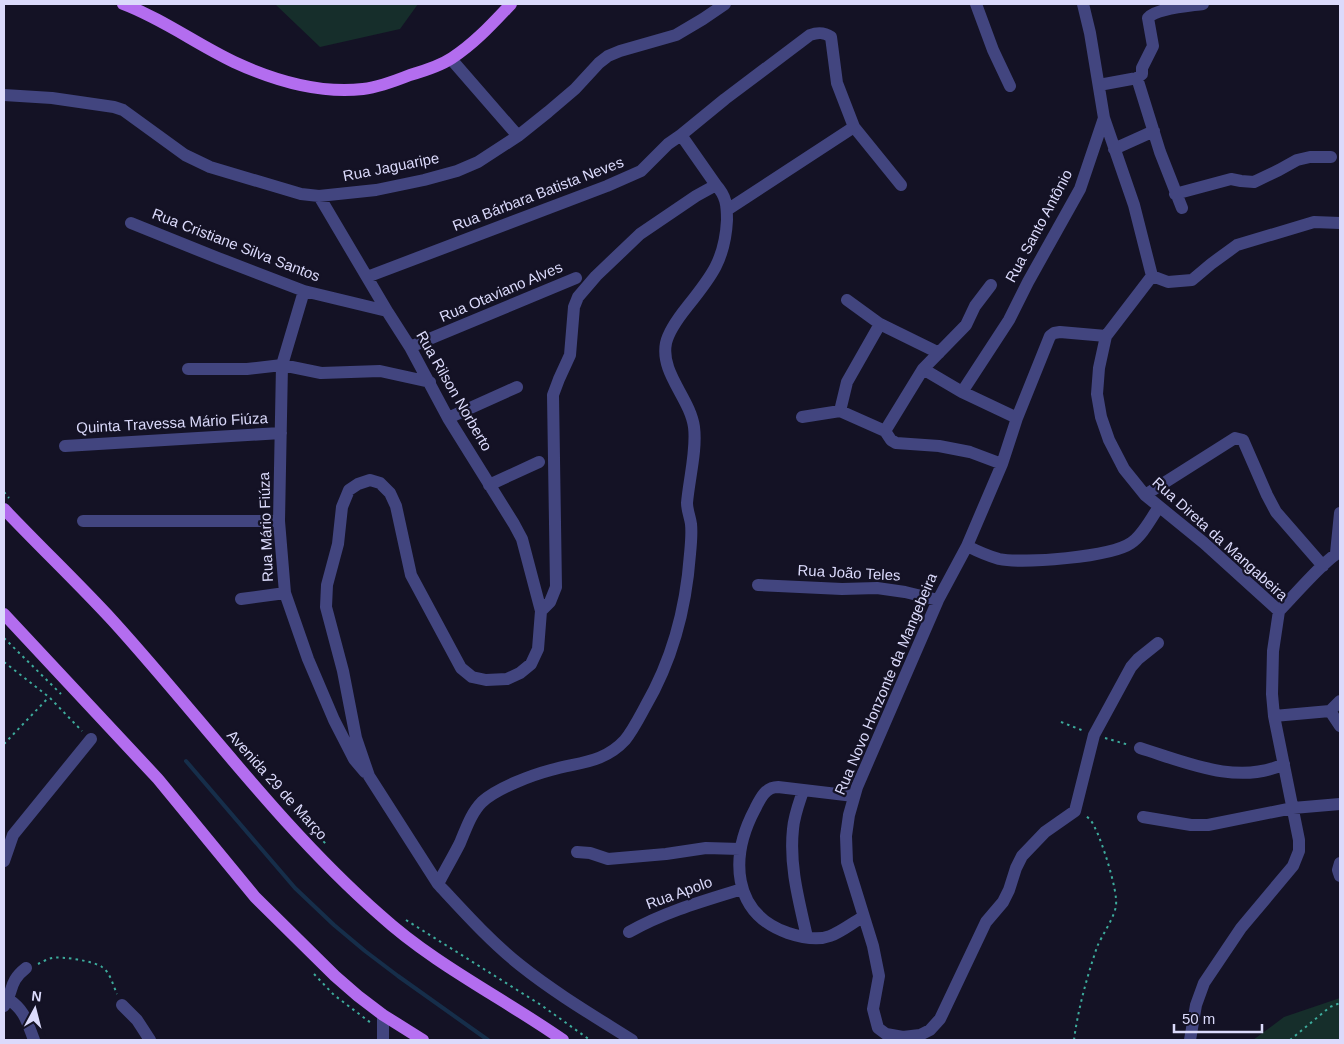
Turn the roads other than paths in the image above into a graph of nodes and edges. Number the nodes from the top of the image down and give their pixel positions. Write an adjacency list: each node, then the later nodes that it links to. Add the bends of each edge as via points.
1 (124, 4): 7 (main road, via 160,20 232,61 268,77 306,85 363,89 389,83)
2 (511, 4): 7 (main road, via 479,37)
3 (725, 4): 16 (street, Rua Jaguaripe, via 676,35 608,56 575,89)
4 (976, 4): 10 (street)
5 (1084, 4): 9 (street, Rua Santo Antônio)
6 (1203, 4): 8 (street, via 1150,15 1153,46 1142,74)
7 (451, 58): 16 (street)
8 (1137, 78): 9 (street); 14 (street)
9 (1099, 85): 12 (street, Rua Santo Antônio)
10 (1010, 86)
11 (4, 95): 22 (street, Rua Jaguaripe, via 114,107 131,114 185,155 210,167 301,194)
12 (1104, 118): 17 (street); 43 (street, Rua Santo Antônio, via 1080,189 1009,320)
13 (854, 127): 15 (street, Rua Bárbara Batista Neves, via 837,83 831,37 818,32); 20 (street); 24 (street)
14 (1154, 131): 17 (street); 21 (street)
15 (681, 135): 19 (street); 28 (street, Rua Bárbara Batista Neves, via 641,171)
16 (518, 136): 22 (street, Rua Jaguaripe, via 478,162 457,171 376,190)
17 (1114, 149): 27 (street, via 1134,206)
18 (1332, 157): 21 (street, via 1297,160 1254,182 1231,179)
19 (716, 185): 24 (street, via 726,200); 67 (street, via 640,234 578,297 574,307 570,355 553,395 556,586 550,602)
20 (900, 185)
21 (1175, 194): 23 (street)
22 (319, 196): 28 (street, Rua Rilson Norberto)
23 (1182, 208)
24 (727, 210): 87 (street, via 720,260 678,318 666,344 668,368 690,412 694,440 687,506 691,526 690,555 682,614 658,686 625,739 615,748 590,762 528,777 481,803)
25 (132, 223): 31 (street, Rua Cristiane Silva Santos)
26 (1340, 223): 27 (street, via 1314,222 1237,245 1192,280 1168,282)
27 (1152, 276): 35 (street)
28 (367, 277): 33 (street, Rua Rilson Norberto)
29 (576, 278): 36 (street, Rua Otaviano Alves)
30 (991, 285): 37 (street, via 974,306 966,325)
31 (304, 291): 33 (street, Rua Cristiane Silva Santos); 38 (street, Rua Mário Fiúza)
32 (847, 300): 34 (street)
33 (387, 312): 36 (street, Rua Rilson Norberto)
34 (880, 324): 37 (street); 44 (street, via 847,382)
35 (1106, 336): 47 (street, Rua Novo Honzonte da Mangebeira, via 1060,332 1050,336); 54 (street, Rua Direta da Mangabeira, via 1097,394 1101,417 1124,469)
36 (410, 347): 41 (street, Rua Rilson Norberto)
37 (938, 353): 40 (street)
38 (282, 365): 39 (street, via 247,369); 41 (street, via 321,373 380,371); 49 (street, Rua Mário Fiúza)
39 (188, 369)
40 (923, 369): 43 (street); 48 (street)
41 (430, 382): 46 (street, Rua Rilson Norberto)
42 (516, 387): 46 (street)
43 (962, 392): 47 (street)
44 (840, 411): 45 (street); 48 (street)
45 (802, 417)
46 (448, 418): 53 (street, Rua Rilson Norberto)
47 (1017, 418): 52 (street, Rua Novo Honzonte da Mangebeira)
48 (885, 431): 52 (street, via 896,443 970,452)
49 (281, 433): 50 (street, Quinta Travessa Mário Fiúza); 59 (street, Rua Mário Fiúza)
50 (64, 446)
51 (539, 462): 53 (street)
52 (1002, 464): 60 (street, Rua Novo Honzonte da Mangebeira)
53 (489, 485): 67 (street, Rua Rilson Norberto, via 522,539)
54 (1145, 495): 56 (street, Rua Direta da Mangabeira); 62 (street, via 1235,438 1244,440 1276,512)
55 (7, 504): 96 (main road, Avenida 29 de Março, via 334,873 422,949)
56 (1159, 507): 60 (street, via 1138,536 1123,548 1083,556 1018,561 983,554); 68 (street, Rua Direta da Mangabeira)
57 (1340, 513): 61 (street)
58 (84, 521): 59 (street)
59 (279, 521): 64 (street, Rua Mário Fiúza)
60 (967, 546): 66 (street, Rua Novo Honzonte da Mangebeira)
61 (1338, 552): 62 (street)
62 (1323, 566): 68 (street)
63 (758, 586): 66 (street, Rua João Teles, via 877,588)
64 (285, 593): 65 (street); 78 (street, Rua Mário Fiúza, via 334,720 354,758)
65 (241, 599)
66 (938, 600): 80 (street, Rua Novo Honzonte da Mangebeira)
67 (541, 611): 78 (street, via 538,649 531,664 507,679 472,677 461,668 412,575 390,493 380,483 370,480 348,490 327,585 326,607 343,670 356,738)
68 (1280, 612): 73 (street, Rua Direta da Mangabeira, via 1272,672)
69 (4, 614): 95 (main road, via 158,780 255,897 335,976)
70 (1158, 643): 97 (street, Rua Novo Honzonte da Mangebeira, via 1131,668 1094,735 1075,811 1045,832 1022,856 1003,902 986,922 940,1019 930,1030)
71 (1340, 701): 72 (street)
72 (1330, 711): 73 (street); 74 (street)
73 (1274, 716): 77 (street, Rua Direta da Mangabeira)
74 (1340, 726)
75 (91, 739): 86 (street, via 14,835)
76 (1140, 748): 77 (street, via 1190,764 1236,773 1263,772)
77 (1284, 764): 82 (street, Rua Direta da Mangabeira)
78 (369, 776): 87 (street)
79 (803, 791): 80 (street); 84 (street, via 774,787 763,794 744,832); 91 (street, via 794,822 792,855)
80 (854, 796): 89 (street, Rua Novo Honzonte da Mangebeira, via 849,815 847,862)
81 (1340, 804): 82 (street)
82 (1293, 808): 83 (street, via 1208,825); 103 (street, Rua Direta da Mangabeira, via 1299,840 1293,866 1241,928 1204,983 1196,1005)
83 (1143, 817)
84 (740, 849): 85 (street, via 706,848 608,858); 88 (street)
85 (577, 852)
86 (4, 861)
87 (438, 884): 102 (street, via 475,925 520,965)
88 (742, 889): 90 (street, Rua Apolo, via 675,910); 91 (street, via 758,915 785,932)
89 (863, 917): 91 (street, via 830,936); 97 (street, Rua Novo Honzonte da Mangebeira, via 879,976 874,1019 886,1034)
90 (629, 932)
91 (807, 937)
92 (26, 968): 93 (street, via 14,981)
93 (6, 1002): 98 (street, via 18,1005 22,1010)
94 (122, 1006): 99 (street, via 137,1020)
95 (383, 1015): 100 (street); 101 (main road)
96 (558, 1038)
97 (904, 1039)
98 (34, 1040)
99 (150, 1040)
100 (383, 1040)
101 (423, 1040)
102 (632, 1040)
103 (1190, 1040)

